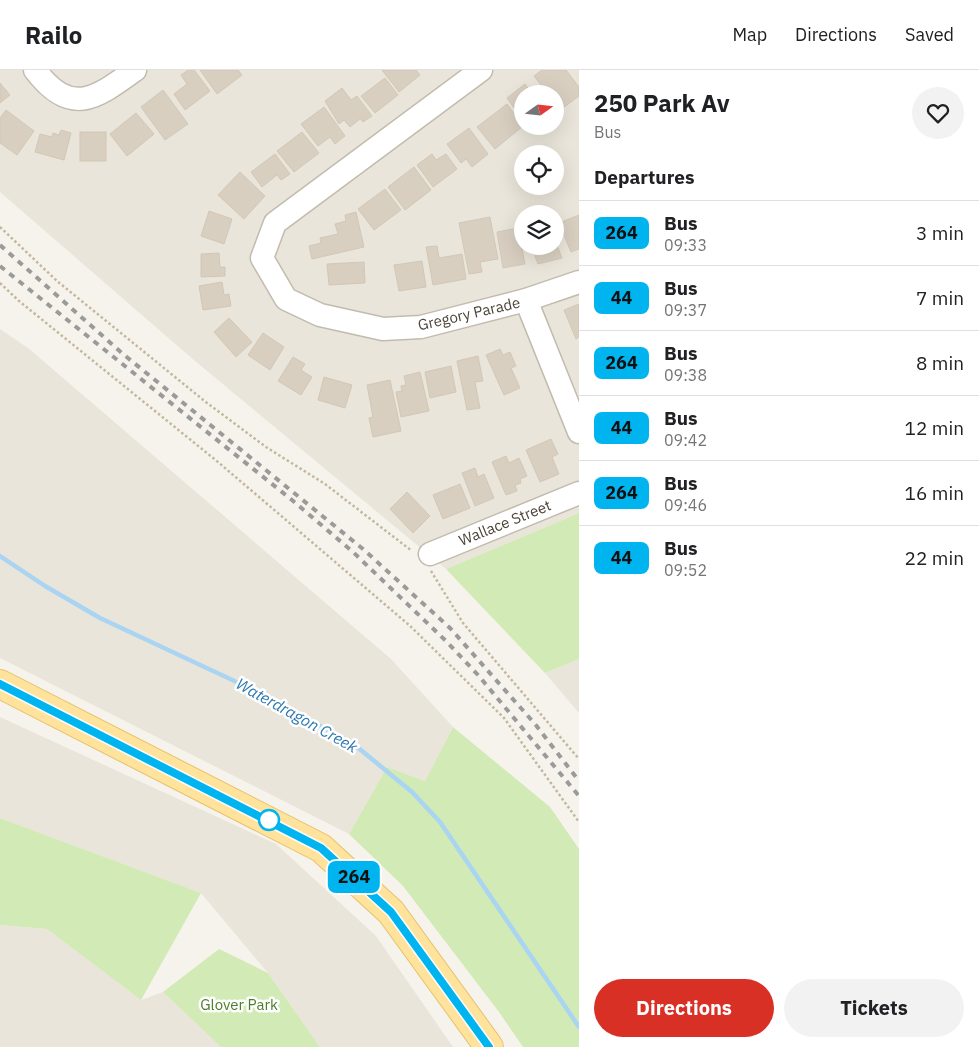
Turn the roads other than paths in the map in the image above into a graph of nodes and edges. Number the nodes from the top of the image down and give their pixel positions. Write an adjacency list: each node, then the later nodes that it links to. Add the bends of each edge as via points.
1 (34, 70): 2 (street, via 49,88 76,98 91,98 104,93)
2 (135, 70)
3 (481, 70): 5 (street, Gregory Parade, via 275,223 262,258 286,299 320,315 383,329 421,327)
4 (579, 282): 5 (street)
5 (526, 300): 6 (street, Gregory Parade)
6 (579, 432)
7 (579, 493): 8 (street, Wallace Street)
8 (426, 556)
9 (0, 684): 10 (main road, via 321,848 391,912)
10 (489, 1047)

